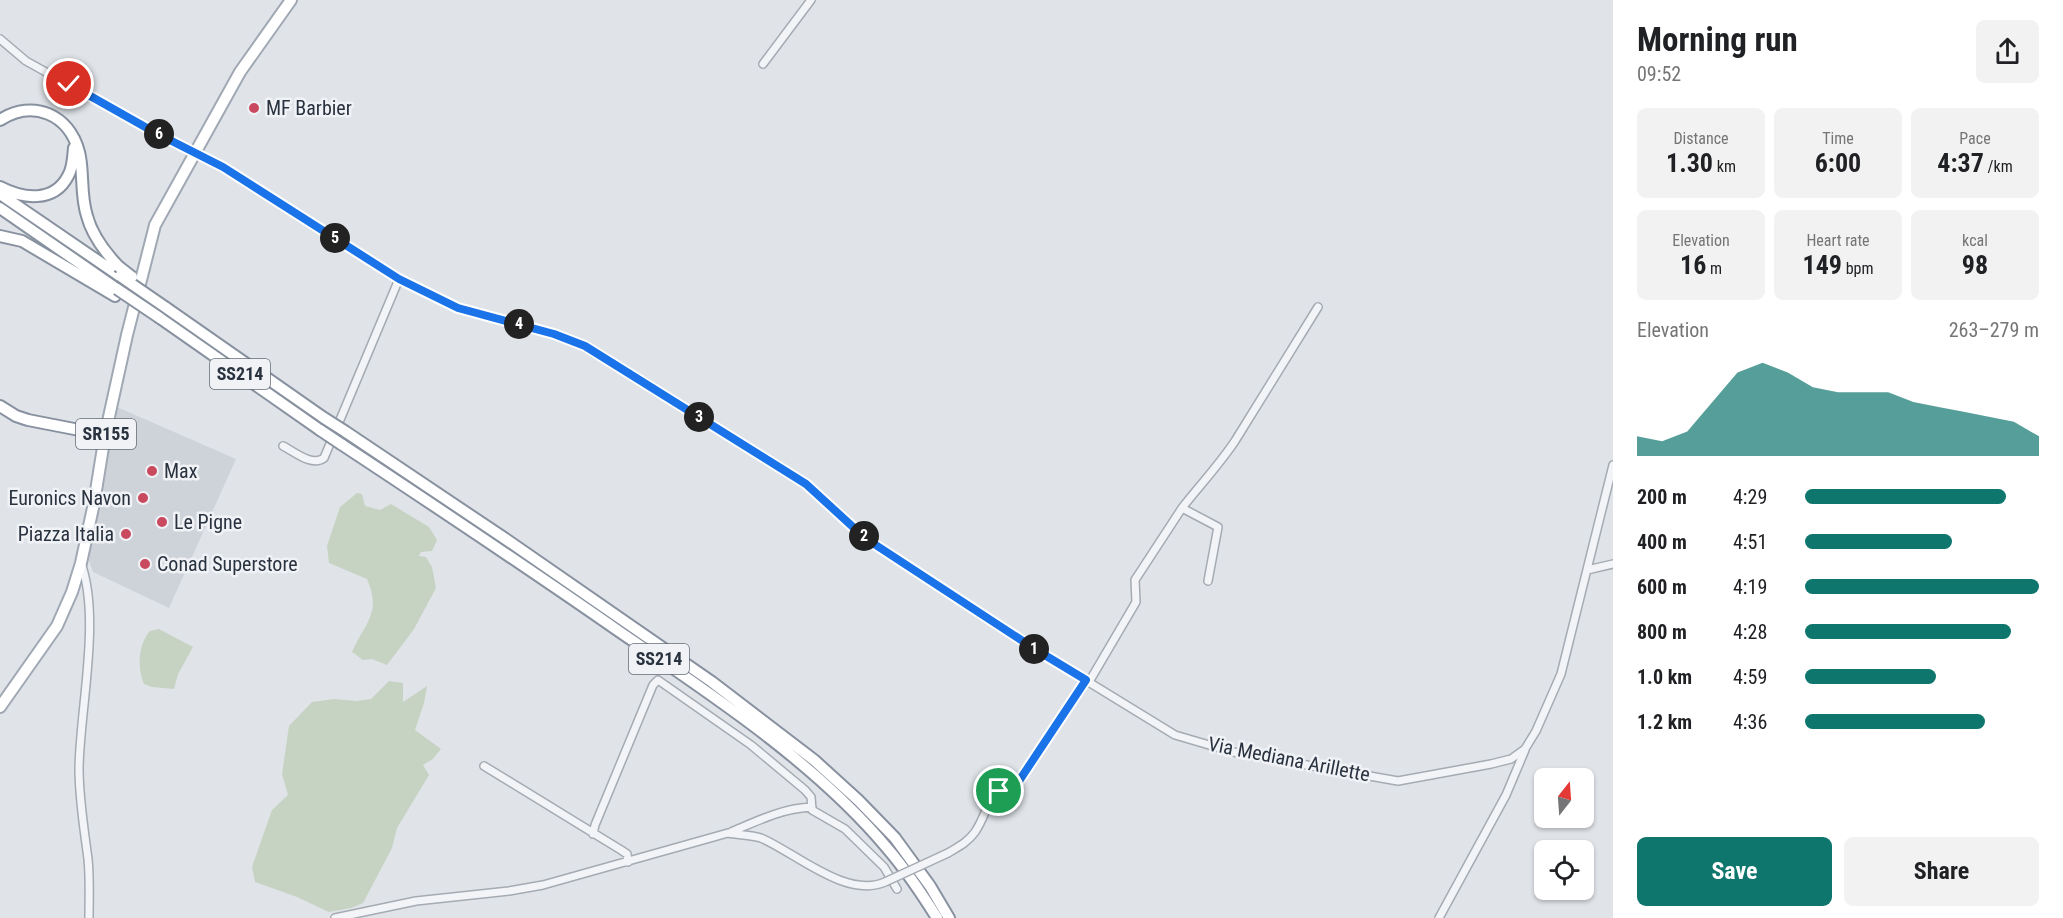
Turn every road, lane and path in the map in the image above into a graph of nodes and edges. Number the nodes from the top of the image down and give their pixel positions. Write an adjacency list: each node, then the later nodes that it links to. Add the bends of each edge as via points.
1 (291, 0): 7 (main road, SR155, via 240,72)
2 (811, 0): 4 (street)
3 (0, 39): 7 (street, Via Mediana Arillette, via 26,61)
4 (763, 64)
5 (0, 120): 6 (main road, via 20,111 44,112 64,124)
6 (76, 145): 8 (main road, via 69,176 54,192 35,198); 12 (main road, via 86,215)
7 (195, 152): 13 (street, Via Mediana Arillette); 17 (main road, SR155, via 155,225)
8 (0, 188)
9 (0, 194): 12 (main road, SS214)
10 (0, 208): 14 (main road, SS214)
11 (0, 236): 14 (main road, via 22,241)
12 (119, 271): 37 (main road, SS214, bridge, via 324,418 712,682 814,760 895,838)
13 (399, 279): 18 (street, via 324,458 312,462); 25 (street, Via Mediana Arillette, via 458,308 585,346 806,484 865,538)
14 (116, 293): 36 (main road, SS214, bridge, via 160,318 707,692 810,771 851,810 887,848)
15 (1318, 307): 20 (street, via 1230,450)
16 (0, 406): 17 (main road, via 28,420)
17 (105, 435): 21 (main road, SR155)
18 (283, 446)
19 (1613, 465): 23 (street)
20 (1182, 508): 24 (street, via 1218,527); 25 (street, via 1135,580 1136,602)
21 (81, 563): 26 (main road, SR155, via 57,626); 34 (street, via 89,627 79,767)
22 (1613, 564): 23 (street)
23 (1587, 570): 27 (street, via 1561,674)
24 (1208, 581)
25 (1087, 681): 27 (street, Via Mediana Arillette, via 1176,735 1233,752 1398,780 1491,764 1511,759); 30 (street, bridge, via 1017,784 999,791 990,800 975,832 962,846 885,882 874,886 849,884 759,837)
26 (0, 707)
27 (1525, 749): 38 (street, via 1506,795)
28 (484, 766): 31 (street)
29 (812, 807): 30 (street, via 786,811); 31 (street, via 805,790 752,745 658,680); 33 (street, via 845,830 884,867)
30 (728, 833): 32 (street)
31 (593, 834): 32 (street, via 627,854)
32 (628, 862): 35 (street, via 527,888 416,901)
33 (897, 889)
34 (89, 918)
35 (335, 918)
36 (938, 918)
37 (949, 918)
38 (1439, 918)

